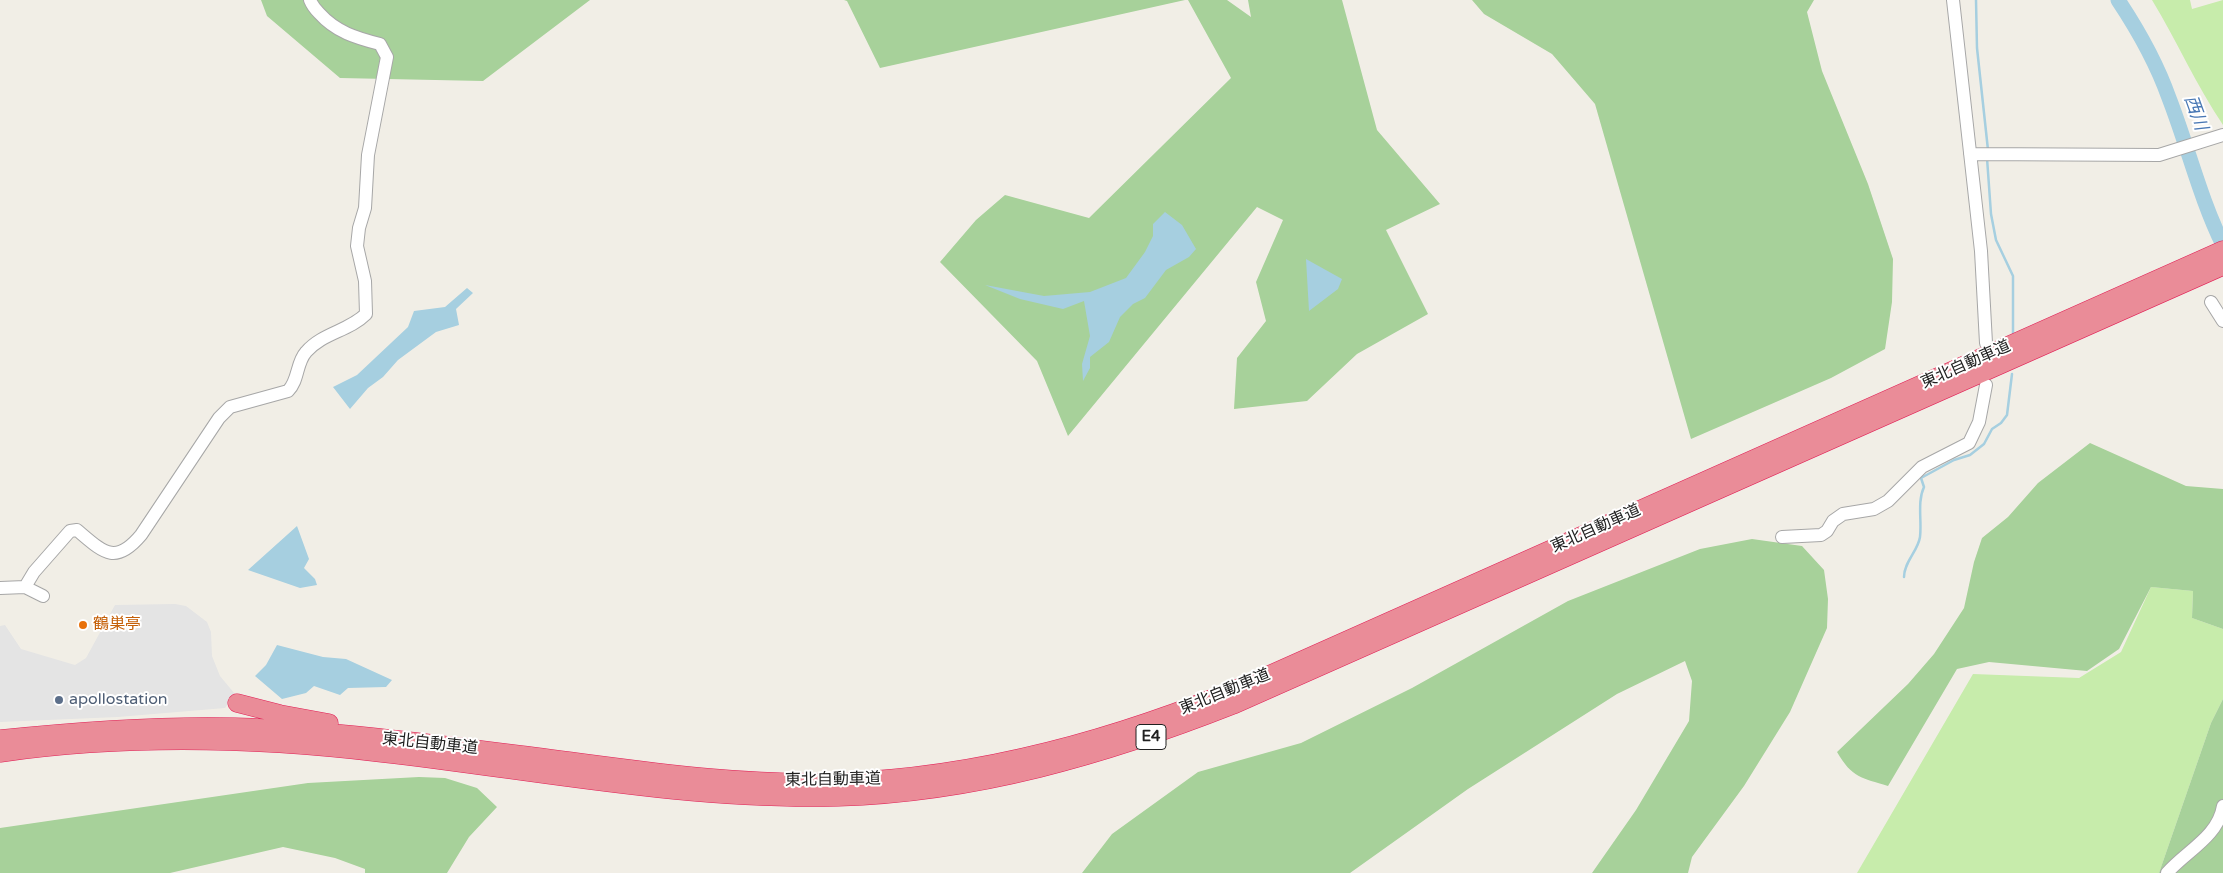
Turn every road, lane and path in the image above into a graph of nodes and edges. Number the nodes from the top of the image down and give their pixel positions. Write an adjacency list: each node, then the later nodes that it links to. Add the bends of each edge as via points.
1 (310, 0): 11 (street, via 328,23 356,38 380,44 387,57 368,155 366,208 357,246 365,281 366,314 358,322 317,341 304,353 293,386 288,391 230,407 219,418 132,546 121,553 110,553 77,530 70,531)
2 (1953, 0): 4 (street)
3 (2223, 136): 4 (street, via 2159,155)
4 (1970, 154): 8 (street, via 1981,251)
5 (2217, 261): 16 (highway, 東北自動車道 / E4, via 1233,705 1141,740 1040,769 947,787 871,795 787,797 727,795 296,745 218,741); 18 (highway, 東北自動車道 / E4, via 1259,679 1163,718 1091,741 943,773 836,782 718,779)
6 (2211, 302): 7 (street)
7 (2223, 321)
8 (1986, 343)
9 (1986, 385): 10 (street, via 1979,422 1969,443 1922,467 1888,501 1874,509 1843,514 1821,535)
10 (1782, 537)
11 (25, 587): 12 (street); 13 (street)
12 (0, 588)
13 (43, 596)
14 (237, 704): 18 (highway, via 324,722 449,737)
15 (0, 739): 18 (highway, 東北自動車道 / E4, via 98,729 234,727 410,741)
16 (100, 744): 17 (highway, 東北自動車道 / E4); 19 (highway)
17 (0, 753)
18 (514, 754)
19 (0, 761)
20 (2223, 806): 21 (street, via 2217,824)
21 (2167, 873)

